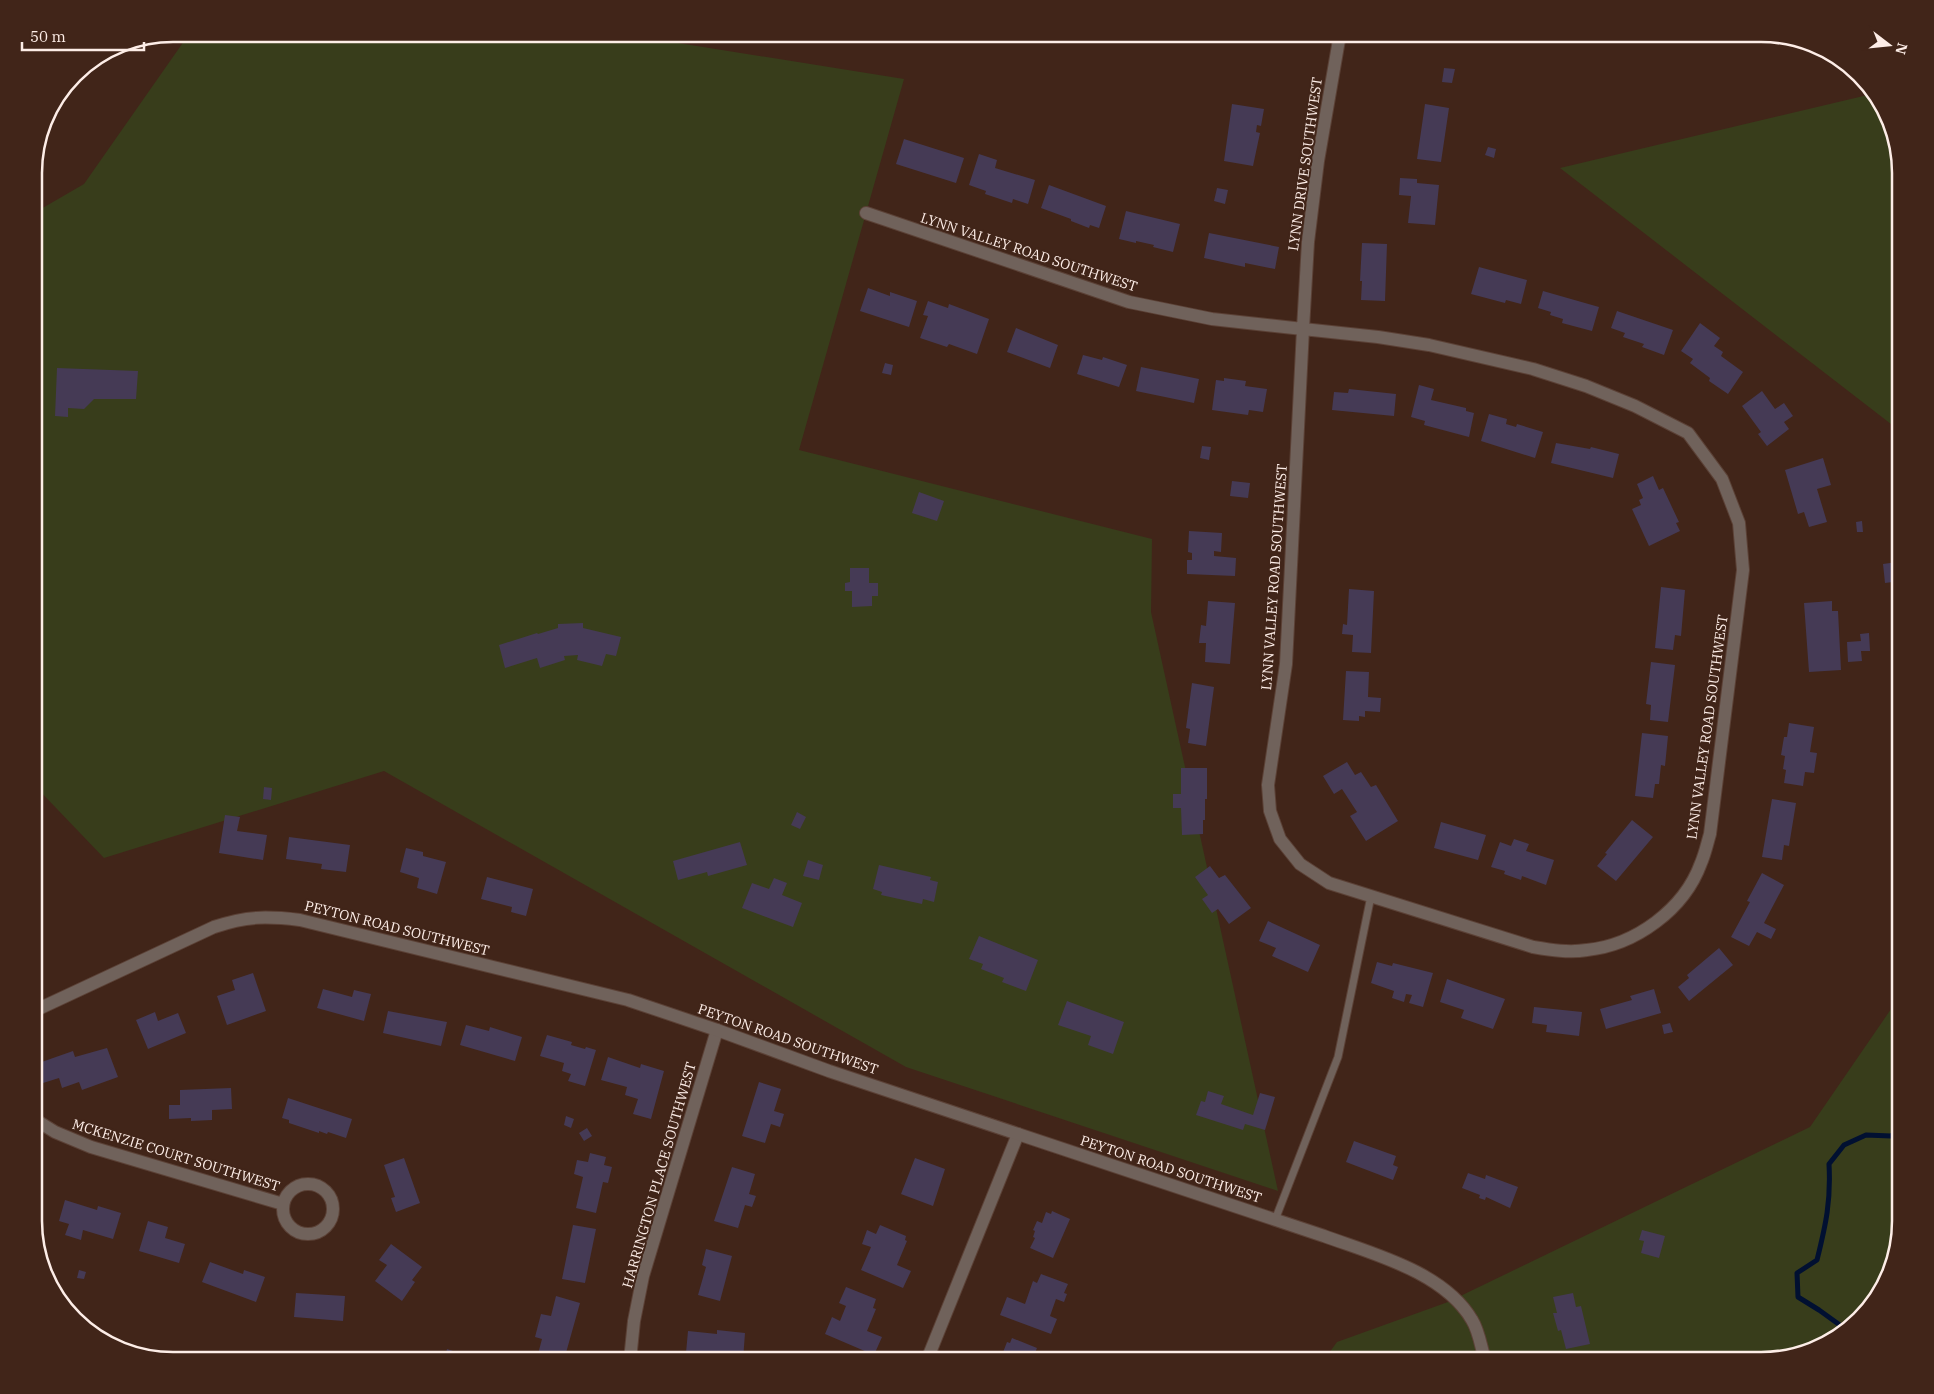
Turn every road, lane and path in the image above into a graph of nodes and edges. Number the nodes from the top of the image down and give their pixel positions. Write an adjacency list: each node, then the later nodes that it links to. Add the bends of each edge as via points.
1 (1338, 43): 3 (street, LYNN DRIVE SOUTHWEST, via 1308,242)
2 (866, 213): 3 (street, LYNN VALLEY ROAD SOUTHWEST, via 1128,302 1212,319)
3 (1303, 329): 4 (street, LYNN VALLEY ROAD SOUTHWEST, via 1286,664 1268,785 1270,811 1280,839 1300,864 1329,883); 4 (street, LYNN VALLEY ROAD SOUTHWEST, via 1429,345 1533,370 1636,406 1688,433 1722,479 1739,523 1743,570 1710,834 1701,865 1685,893 1663,916 1639,934 1614,944 1560,951 1533,947)
4 (1371, 896): 10 (lane, via 1338,1057)
5 (43, 1007): 6 (street, PEYTON ROAD SOUTHWEST, via 214,927 266,916 300,920 628,1000)
6 (717, 1030): 8 (street, PEYTON ROAD SOUTHWEST); 11 (street, HARRINGTON PLACE SOUTHWEST, via 643,1276)
7 (43, 1125): 9 (street, MCKENZIE COURT SOUTHWEST, via 91,1147)
8 (1018, 1134): 10 (street, PEYTON ROAD SOUTHWEST); 12 (street)
9 (283, 1204): 9 (street, MCKENZIE COURT SOUTHWEST, via 284,1218 301,1234 318,1232 332,1216 331,1199 325,1191 310,1184 298,1186 287,1194)
10 (1275, 1220): 13 (street, PEYTON ROAD SOUTHWEST, via 1404,1266 1449,1292 1474,1322)
11 (631, 1352)
12 (930, 1352)
13 (1483, 1352)

